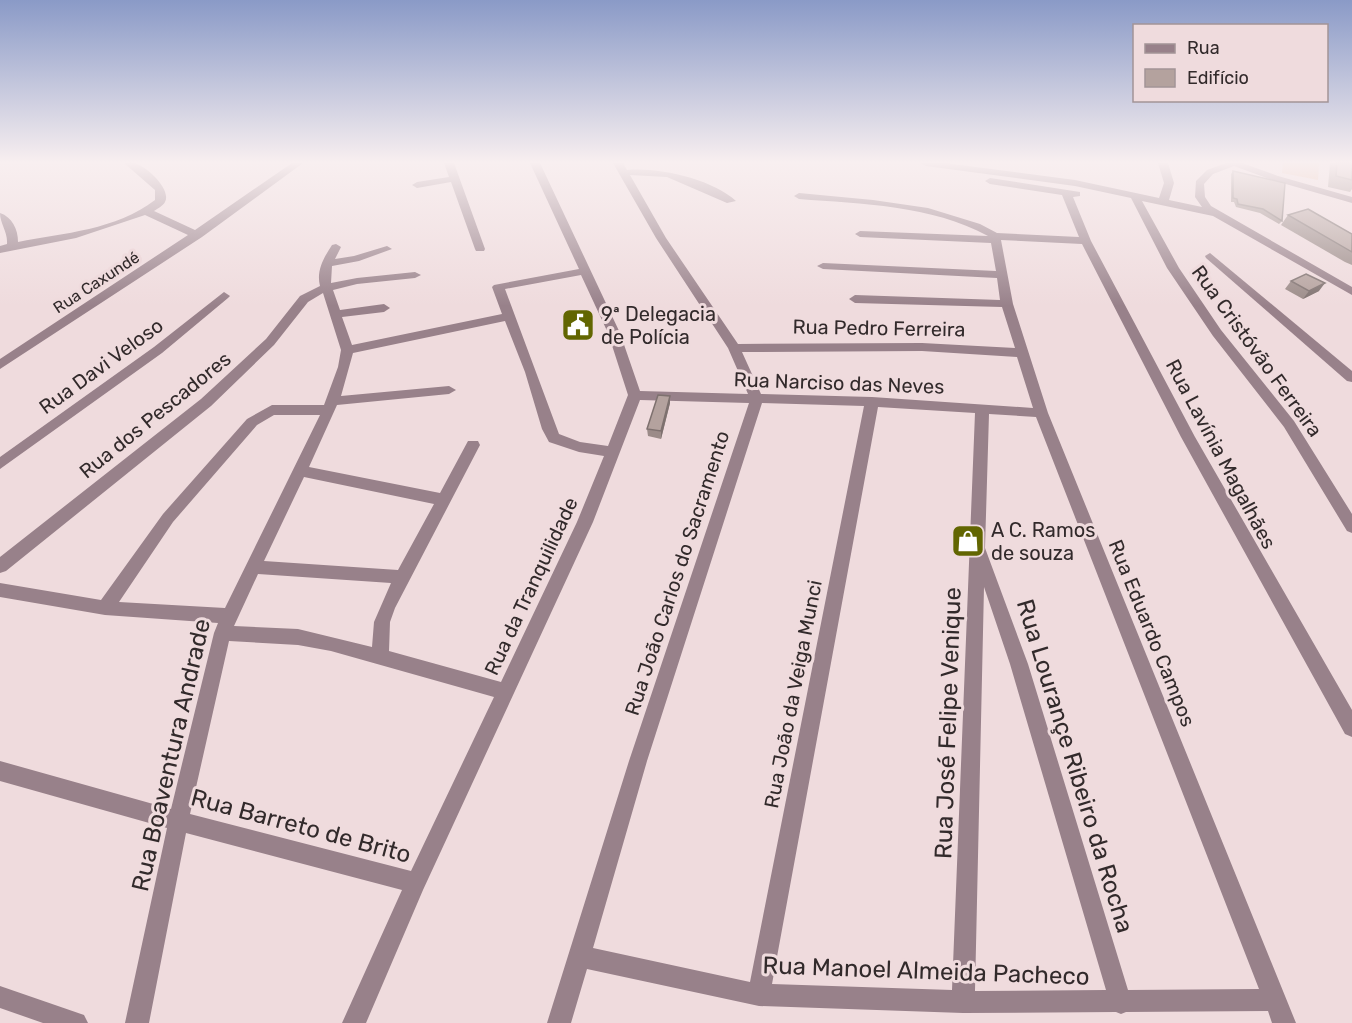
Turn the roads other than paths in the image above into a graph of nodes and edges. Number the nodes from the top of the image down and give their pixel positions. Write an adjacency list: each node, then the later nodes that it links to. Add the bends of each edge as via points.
1 (232, 211): 13 (street, Rua Caxundé)
2 (465, 211): 19 (street)
3 (557, 211): 24 (street)
4 (645, 211): 35 (street)
5 (908, 211): 14 (street, via 979,225)
6 (1074, 211): 15 (street, Rua Lavínia Magalhães)
7 (1139, 211): 52 (street, Rua Cristóvão Ferreira, via 1216,333 1289,424)
8 (1203, 211): 10 (street)
9 (147, 212): 13 (street); 16 (street, via 66,238)
10 (1213, 213): 28 (street)
11 (0, 216): 16 (street, via 11,227)
12 (860, 234): 14 (street)
13 (198, 235): 38 (street, Rua Caxundé)
14 (995, 238): 15 (street); 25 (street, Rua Eduardo Campos)
15 (1086, 241): 62 (street, Rua Lavínia Magalhães, via 1234,521)
16 (12, 245): 20 (street)
17 (336, 247): 22 (street)
18 (387, 249): 22 (street)
19 (480, 249)
20 (0, 250)
21 (1210, 256): 39 (street)
22 (327, 263): 27 (street)
23 (823, 266): 25 (street)
24 (585, 271): 34 (street, via 498,287); 41 (street, via 618,342)
25 (1001, 274): 31 (street, Rua Eduardo Campos)
26 (415, 275): 27 (street)
27 (326, 288): 33 (street); 54 (street, Rua dos Pescadores, via 304,299 271,341 202,406)
28 (1352, 292)
29 (224, 296): 49 (street, Rua Davi Veloso, via 158,350)
30 (855, 299): 31 (street)
31 (1007, 304): 37 (street, Rua Eduardo Campos)
32 (384, 308): 33 (street)
33 (336, 314): 36 (street)
34 (510, 316): 36 (street); 48 (street, via 554,438 579,447)
35 (734, 348): 37 (street, Rua Pedro Ferreira, via 932,347); 42 (street)
36 (347, 350): 44 (street, Rua Boaventura Andrade, via 345,367)
37 (1022, 353): 46 (street, Rua Eduardo Campos)
38 (0, 365)
39 (1352, 378)
40 (449, 390): 44 (street)
41 (635, 395): 42 (street, Rua Narciso das Neves); 48 (street, Rua da Tranquilidade)
42 (757, 399): 43 (street, Rua Narciso das Neves); 66 (street, Rua João Carlos do Sacramento, via 638,761)
43 (872, 402): 45 (street, Rua Narciso das Neves); 67 (street, Rua João da Veiga Munci)
44 (330, 406): 50 (street, Rua Boaventura Andrade); 58 (street, via 272,410 252,422 168,518)
45 (982, 409): 46 (street, Rua Narciso das Neves); 53 (street, Rua José Felipe Venique)
46 (1041, 413): 69 (street, Rua Eduardo Campos)
47 (473, 445): 51 (street)
48 (614, 452): 61 (street, Rua da Tranquilidade)
49 (0, 464)
50 (300, 471): 51 (street); 55 (street, Rua Boaventura Andrade)
51 (444, 500): 56 (street)
52 (1352, 526)
53 (978, 545): 70 (street, Rua José Felipe Venique); 71 (street, Rua Lourançe Ribeiro da Rocha, via 1019,664)
54 (0, 566)
55 (254, 567): 56 (street); 59 (street, Rua Boaventura Andrade)
56 (400, 577): 60 (street, via 381,622)
57 (0, 590): 58 (street)
58 (105, 608): 59 (street)
59 (226, 625): 60 (street, via 330,643); 64 (street, Rua Boaventura Andrade)
60 (380, 658): 61 (street)
61 (505, 692): 65 (street, Rua da Tranquilidade)
62 (1351, 726)
63 (0, 771): 64 (street, Rua Barreto de Brito)
64 (178, 821): 65 (street, Rua Barreto de Brito); 73 (street, Rua Boaventura Andrade)
65 (416, 883): 74 (street, Rua da Tranquilidade)
66 (579, 956): 67 (street, Rua Manoel Almeida Pacheco); 75 (street, Rua João Carlos do Sacramento)
67 (759, 995): 70 (street, Rua Manoel Almeida Pacheco)
68 (0, 997): 72 (street)
69 (1275, 1000): 71 (street, Rua Manoel Almeida Pacheco); 76 (street, Rua Eduardo Campos)
70 (963, 1002): 71 (street, Rua Manoel Almeida Pacheco)
71 (1121, 1003)
72 (76, 1023)
73 (137, 1023)
74 (354, 1023)
75 (558, 1023)
76 (1284, 1023)

